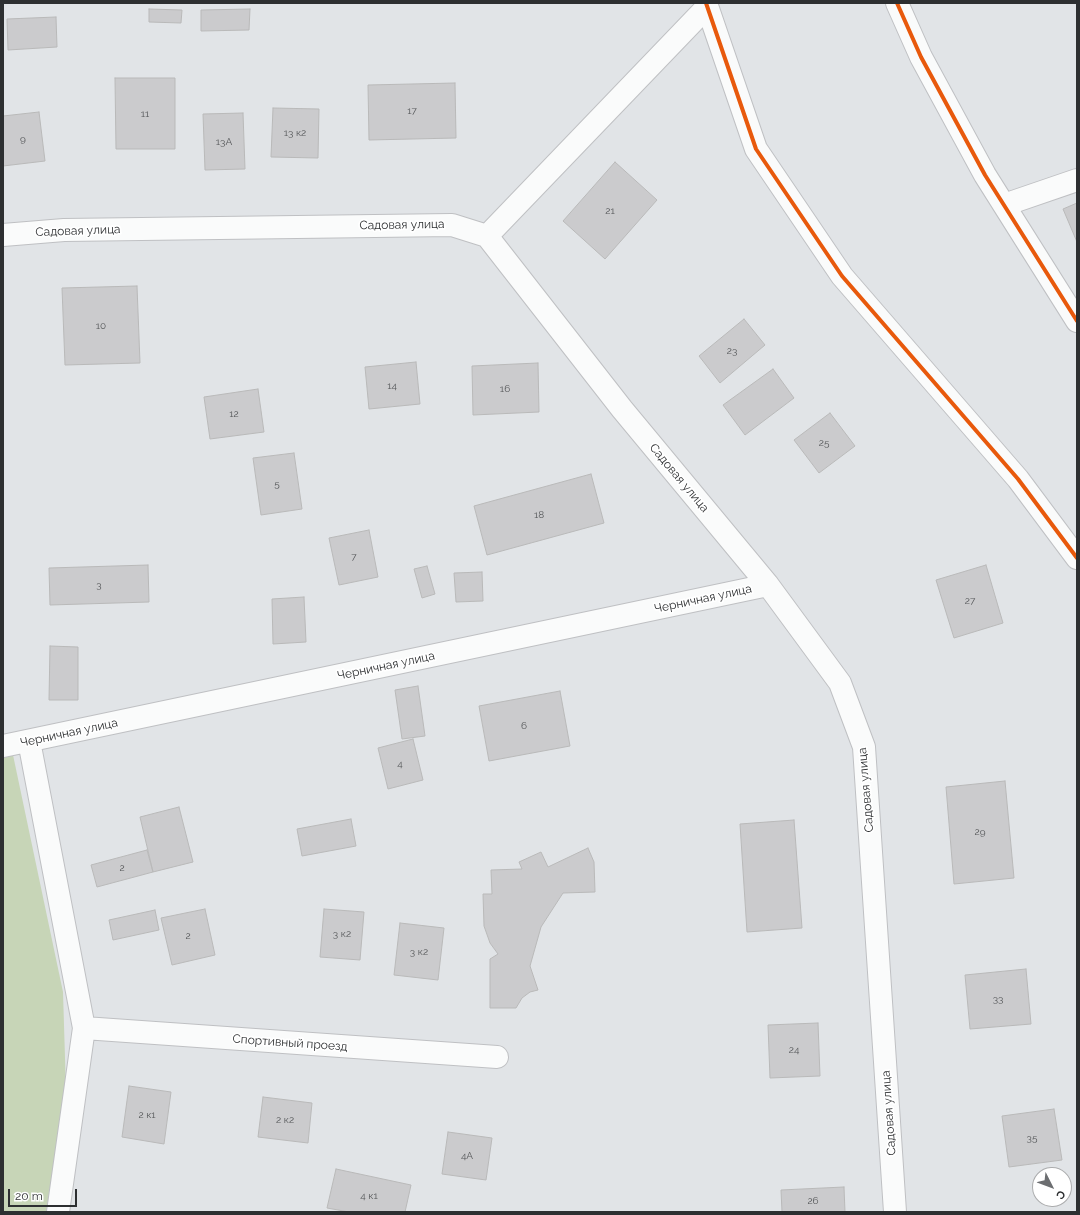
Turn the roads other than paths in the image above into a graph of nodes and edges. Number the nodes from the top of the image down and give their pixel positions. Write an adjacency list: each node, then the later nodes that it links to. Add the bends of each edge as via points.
1 (897, 3): 4 (street, via 921,57)
2 (707, 5): 6 (street); 8 (street, via 756,149 842,276 1018,479)
3 (1077, 180): 4 (street)
4 (1004, 206): 7 (street)
5 (3, 235): 6 (street, Садовая улица, via 64,230 452,225)
6 (487, 236): 9 (street, Садовая улица, via 622,409)
7 (1077, 322)
8 (1077, 558)
9 (768, 585): 10 (street, Черничная улица); 15 (street, Садовая улица, via 840,684 864,747)
10 (29, 741): 11 (street, Черничная улица); 12 (street)
11 (3, 746)
12 (84, 1028): 13 (street, Спортивный проезд); 14 (street)
13 (497, 1057)
14 (58, 1212)
15 (895, 1212)

